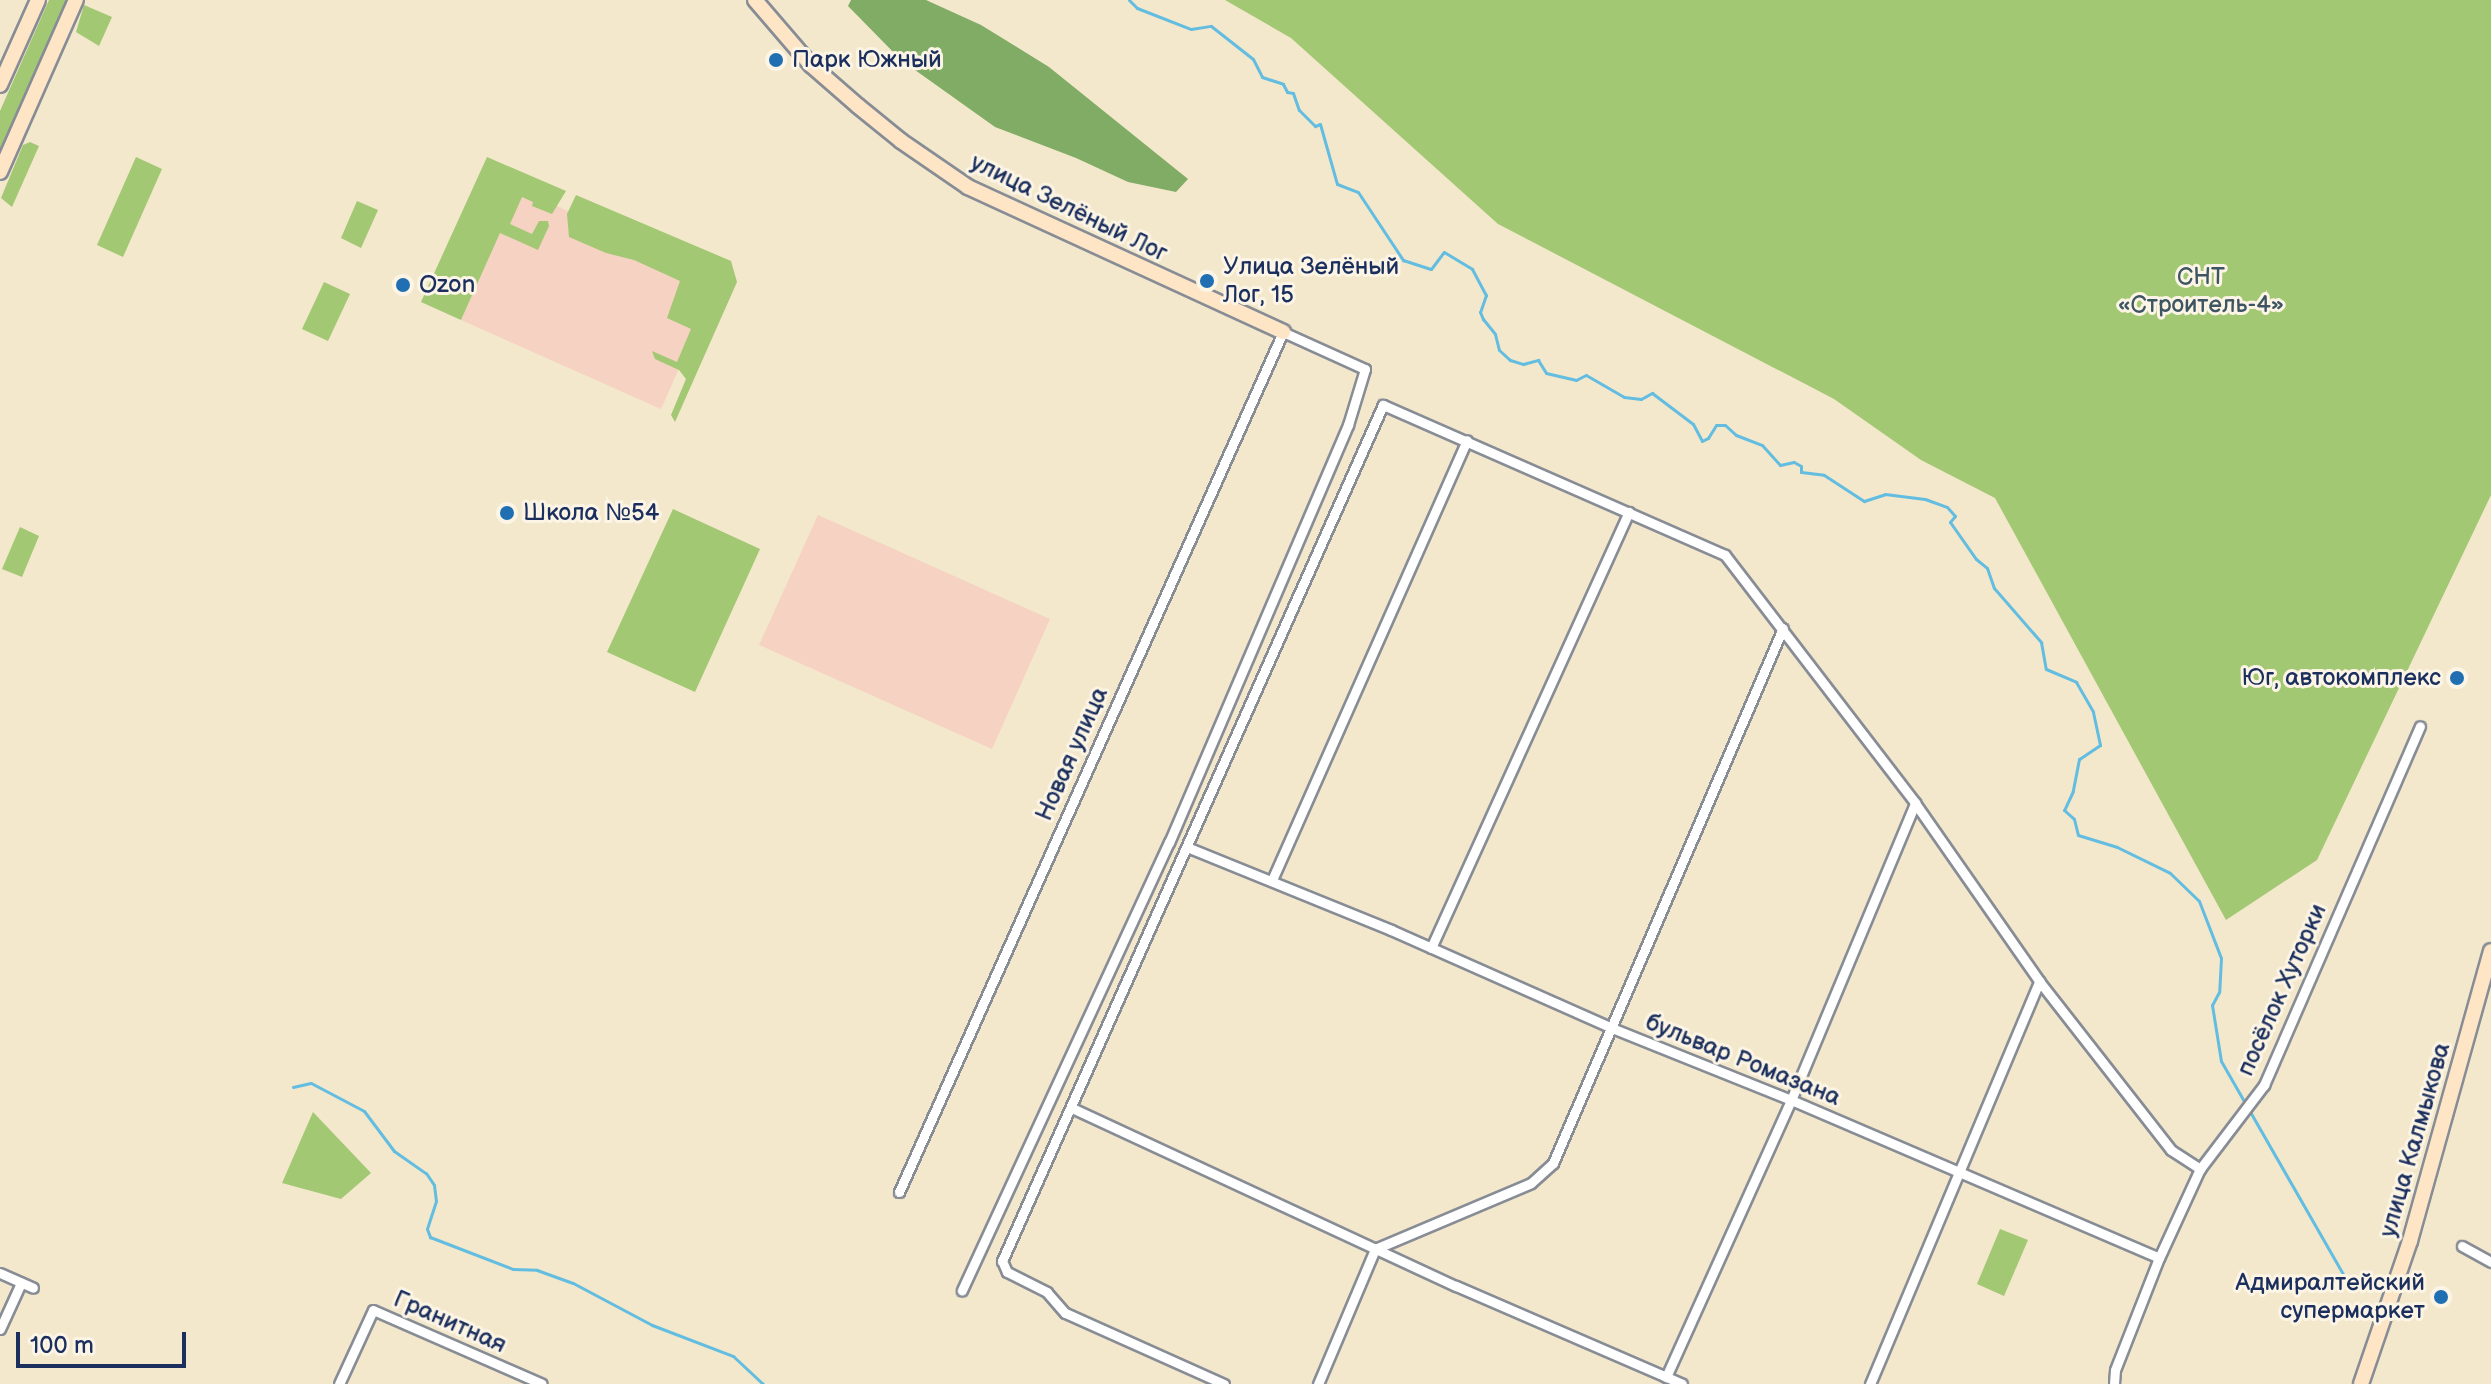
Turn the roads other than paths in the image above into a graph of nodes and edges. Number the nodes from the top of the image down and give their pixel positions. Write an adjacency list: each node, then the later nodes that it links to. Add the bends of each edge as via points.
1 (38, 0): 4 (street)
2 (76, 0): 5 (street)
3 (755, 0): 6 (street, улица Зелёный Лог, via 811,65 901,141 968,187)
4 (0, 85)
5 (0, 172)
6 (1283, 332): 22 (street, Новая улица); 30 (street, улица Зелёный Лог, via 1365,369 1348,425 1169,842)
7 (1467, 440): 8 (street); 12 (street, via 1390,405 1378,410); 13 (street)
8 (1629, 512): 9 (street, via 1725,555); 14 (street)
9 (1783, 628): 11 (street); 17 (street)
10 (2420, 726): 20 (street, посёлок Хуторки, via 2264,1085)
11 (1915, 803): 16 (street); 18 (street)
12 (1187, 847): 13 (street, бульвар Ромазана); 19 (street)
13 (1272, 880): 14 (street, бульвар Ромазана)
14 (1431, 948): 17 (street, бульвар Ромазана)
15 (2491, 951): 40 (street, улица Калмыкова, via 2410,1241)
16 (2039, 981): 20 (street, via 2171,1150); 21 (street)
17 (1612, 1028): 18 (street, бульвар Ромазана); 24 (street, via 1553,1163 1543,1174)
18 (1791, 1100): 21 (street, бульвар Ромазана); 32 (street)
19 (1072, 1108): 24 (street); 35 (street, via 1003,1268 1046,1291 1065,1313)
20 (2200, 1169): 25 (street, посёлок Хуторки)
21 (1957, 1172): 25 (street, бульвар Ромазана); 38 (street)
22 (899, 1192)
23 (2462, 1246): 26 (street)
24 (1375, 1249): 32 (street); 36 (street)
25 (2159, 1258): 39 (street)
26 (2491, 1262)
27 (0, 1273): 28 (street)
28 (21, 1283): 29 (street); 31 (street)
29 (33, 1288)
30 (962, 1290)
31 (0, 1329)
32 (1666, 1377): 37 (street)
33 (339, 1384): 34 (street, Гранитная, via 373,1310)
34 (542, 1384)
35 (1224, 1384)
36 (1318, 1384)
37 (1682, 1384)
38 (1870, 1384)
39 (2114, 1384)
40 (2361, 1384)

